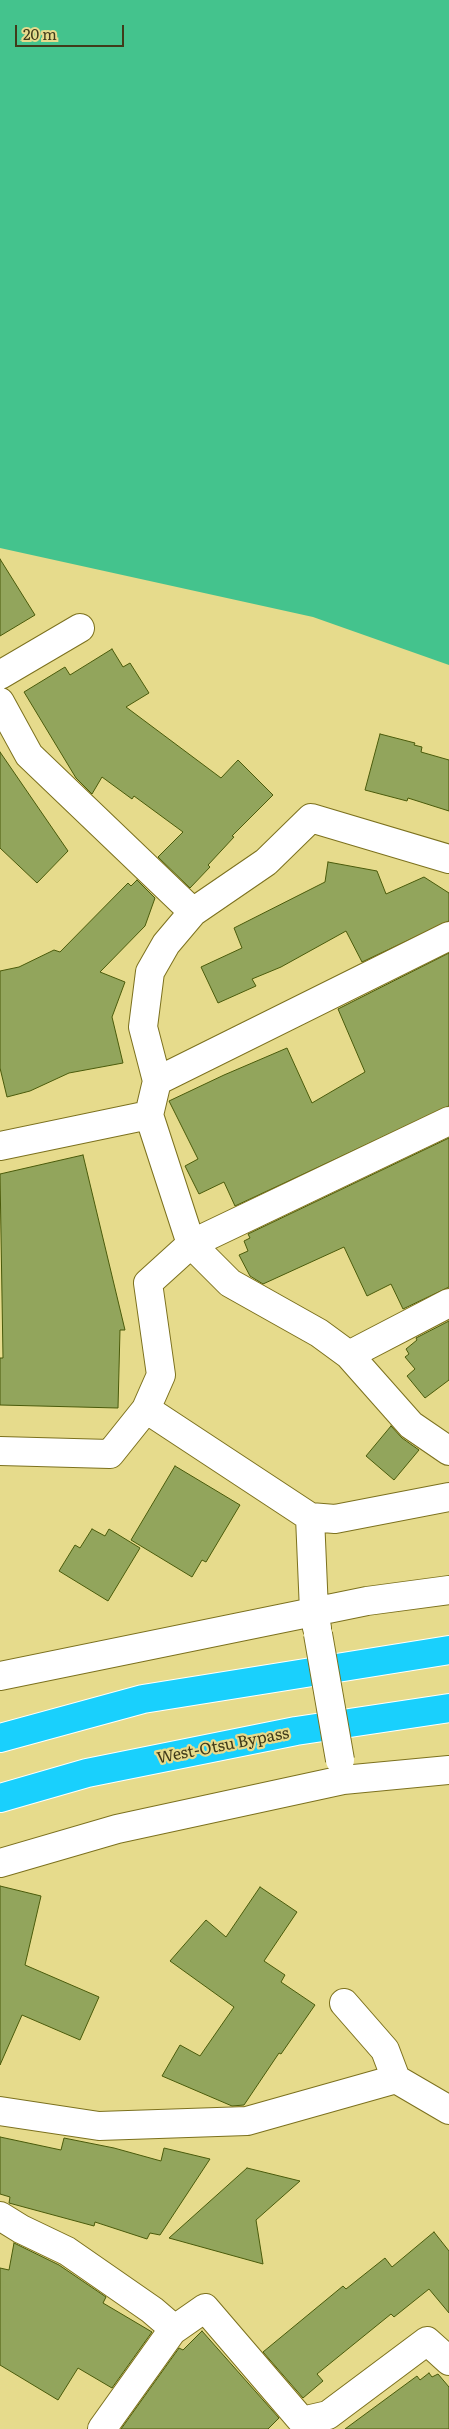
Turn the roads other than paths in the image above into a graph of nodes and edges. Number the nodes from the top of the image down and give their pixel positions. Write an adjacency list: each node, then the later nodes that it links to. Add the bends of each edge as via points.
1 (80, 628): 2 (street)
2 (0, 675)
3 (0, 702): 5 (street, via 29,755)
4 (449, 859): 5 (street, via 311,818 266,862)
5 (193, 912): 7 (street, via 166,944 150,972 143,1027)
6 (449, 936): 7 (street)
7 (157, 1081): 8 (street)
8 (149, 1115): 10 (street); 11 (street)
9 (449, 1121): 11 (street)
10 (0, 1146)
11 (191, 1244): 13 (street, via 230,1283 319,1333); 14 (street, via 148,1283 161,1375)
12 (449, 1304): 13 (street)
13 (348, 1355): 16 (street, via 411,1424)
14 (146, 1409): 15 (street, via 110,1454); 18 (street)
15 (0, 1451)
16 (449, 1451)
17 (449, 1497): 18 (street, via 335,1519)
18 (310, 1517): 20 (street)
19 (449, 1590): 20 (street, via 367,1601)
20 (316, 1623): 22 (street); 25 (street, bridge)
21 (449, 1650): 24 (highway, via 143,1699)
22 (0, 1676)
23 (449, 1708): 27 (highway, West-Otsu Bypass, via 296,1731 87,1774)
24 (0, 1738)
25 (341, 1770): 26 (street); 28 (street)
26 (449, 1770)
27 (0, 1798)
28 (0, 1863)
29 (344, 2003): 30 (street, via 385,2050)
30 (396, 2080): 31 (street); 32 (street, via 247,2121 99,2126)
31 (449, 2110)
32 (0, 2112)
33 (0, 2216): 34 (street, via 67,2251 152,2310)
34 (172, 2331): 36 (street, via 205,2308); 37 (street)
35 (449, 2361): 36 (street, via 427,2341 328,2415)
36 (303, 2425)
37 (102, 2429)

